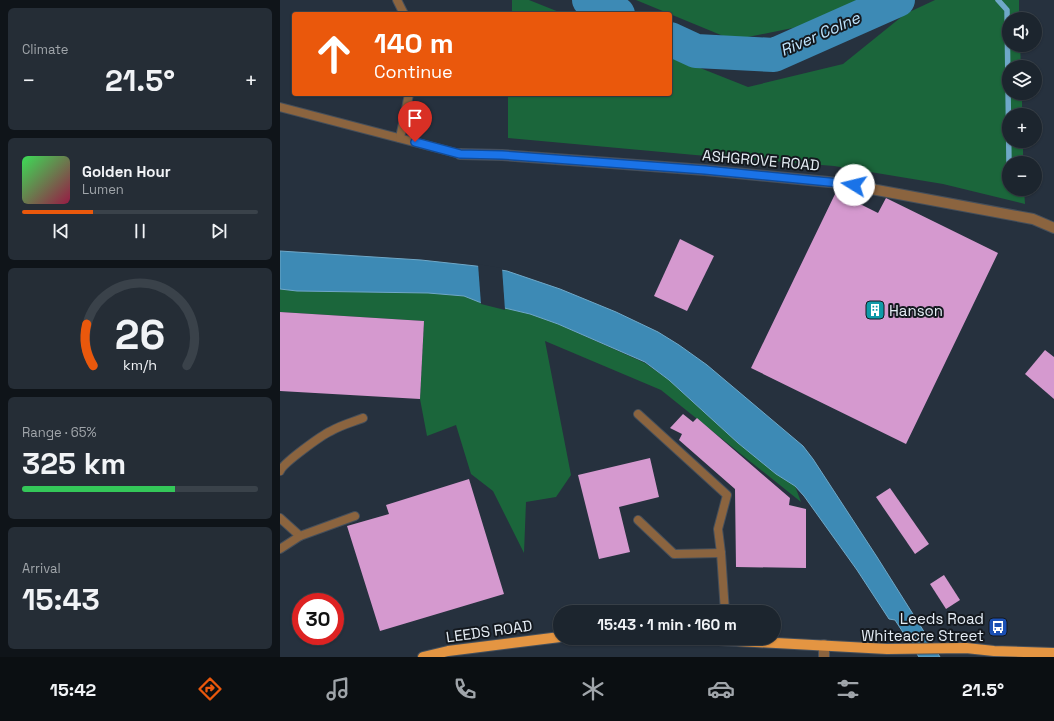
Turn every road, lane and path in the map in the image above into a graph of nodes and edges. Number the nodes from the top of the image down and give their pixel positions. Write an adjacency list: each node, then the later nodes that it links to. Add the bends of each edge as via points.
1 (397, 0): 2 (lane)
2 (403, 12)
3 (409, 96): 5 (lane)
4 (280, 107): 5 (lane)
5 (400, 138): 6 (lane)
6 (460, 154): 7 (street, ASHGROVE ROAD, via 502,155 839,183 1033,219)
7 (1054, 228)
8 (638, 414): 16 (lane, via 727,495 718,529)
9 (363, 418): 10 (lane, via 331,431 295,456)
10 (280, 471)
11 (355, 516): 14 (lane)
12 (280, 518): 14 (lane)
13 (638, 520): 16 (lane, via 674,554)
14 (300, 536): 15 (lane)
15 (280, 549)
16 (721, 553): 17 (lane)
17 (725, 605)
18 (553, 638): 22 (main road, LEEDS ROAD, via 448,651)
19 (781, 642): 20 (main road)
20 (824, 645): 21 (main road); 23 (street)
21 (1054, 653)
22 (423, 657)
23 (824, 657)

